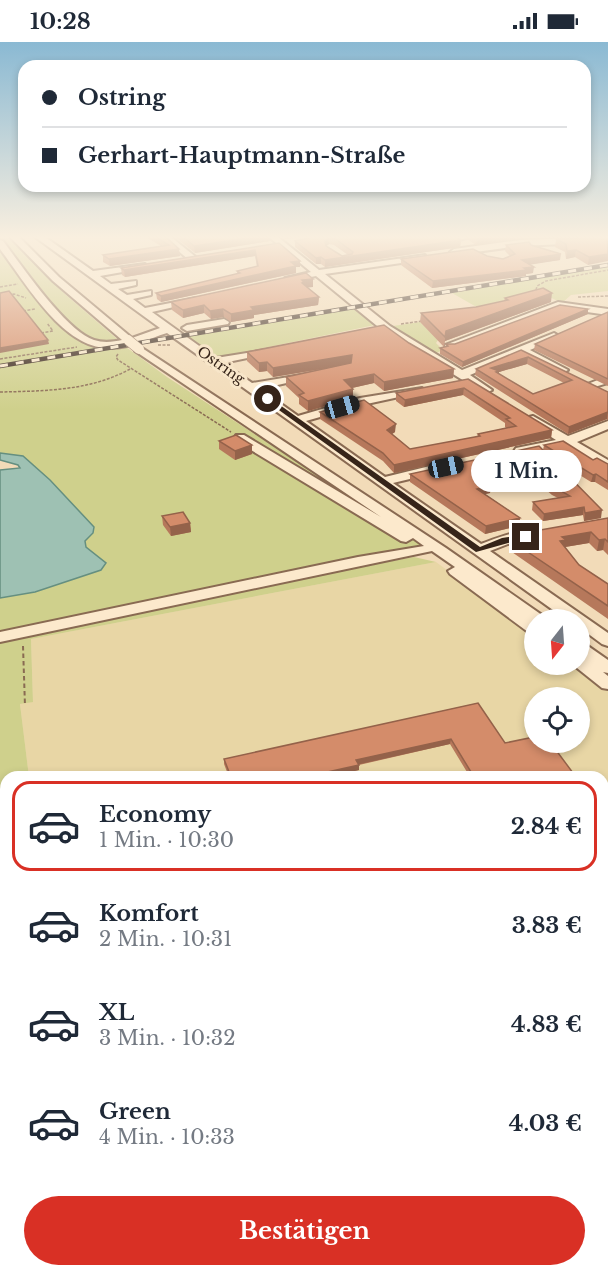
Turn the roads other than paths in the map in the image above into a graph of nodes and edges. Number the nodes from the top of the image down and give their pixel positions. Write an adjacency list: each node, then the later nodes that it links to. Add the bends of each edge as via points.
1 (42, 295): 14 (street, via 85,340 95,344 141,340)
2 (74, 295): 42 (street, Ostring, bridge, via 183,381 422,536)
3 (121, 295): 6 (street, Ostring)
4 (141, 295): 6 (street)
5 (342, 295): 12 (street)
6 (126, 298): 8 (street, Ostring)
7 (201, 298): 8 (street)
8 (144, 311): 14 (street, Ostring)
9 (606, 312): 10 (street); 17 (street, via 558,305)
10 (590, 321)
11 (224, 322): 13 (street)
12 (391, 326): 15 (street); 22 (street)
13 (187, 328)
14 (169, 329): 20 (street, Ostring)
15 (365, 332)
16 (560, 334): 19 (street)
17 (450, 345)
18 (279, 348): 20 (street)
19 (521, 350): 22 (street); 24 (street)
20 (215, 361): 26 (street, Ostring)
21 (315, 375): 26 (street)
22 (465, 377): 25 (street); 29 (street)
23 (608, 379): 24 (street)
24 (581, 380): 28 (street)
25 (449, 384)
26 (252, 388): 31 (street, Ostring)
27 (427, 389): 31 (street)
28 (608, 394)
29 (497, 397)
30 (527, 416): 34 (street)
31 (297, 420): 38 (street, Ostring)
32 (608, 425): 34 (street)
33 (240, 438): 40 (street)
34 (567, 441): 35 (street); 36 (street)
35 (512, 453)
36 (608, 466)
37 (446, 467): 38 (street)
38 (384, 481): 41 (street, Ostring)
39 (551, 532): 41 (street, via 505,540)
40 (426, 550): 44 (street); 46 (street)
41 (479, 550): 43 (street, Ostring)
42 (525, 609)
43 (562, 609)
44 (524, 622)
45 (590, 628): 47 (street, Ostring)
46 (0, 637)
47 (608, 641)
48 (590, 655): 49 (street)
49 (608, 668)
50 (590, 670): 51 (street)
51 (608, 684)

